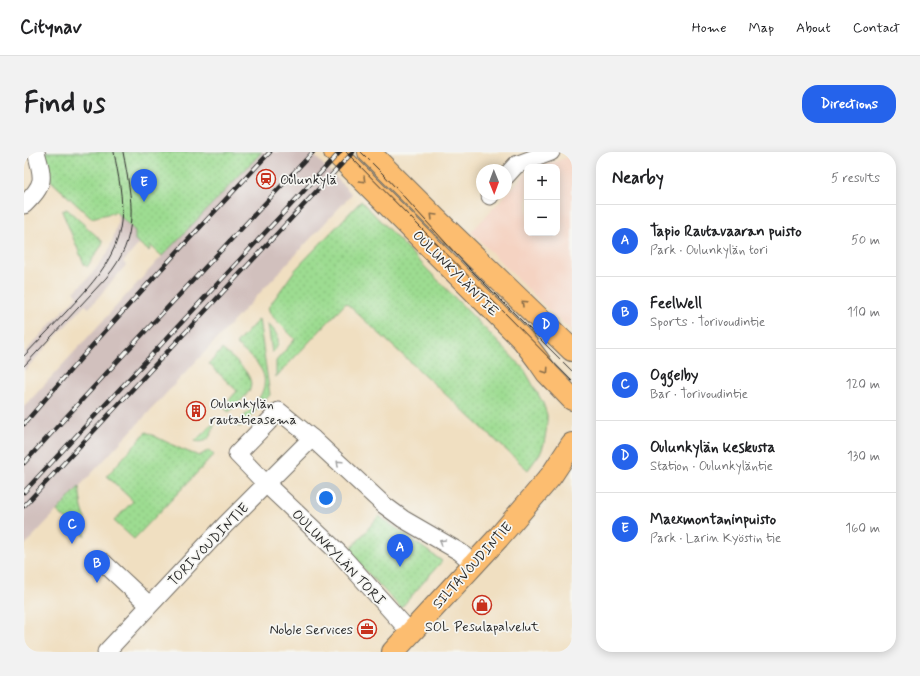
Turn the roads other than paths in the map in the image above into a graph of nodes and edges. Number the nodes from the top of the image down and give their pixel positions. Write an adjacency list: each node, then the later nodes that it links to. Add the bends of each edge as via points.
1 (36, 152): 6 (street, via 42,181)
2 (335, 152): 8 (main road, OULUNKYLÄNTIE, one-way to 8, via 523,340 547,373)
3 (369, 152): 7 (main road, OULUNKYLÄNTIE, one-way to 3)
4 (551, 152): 5 (street)
5 (515, 164)
6 (24, 205)
7 (572, 350)
8 (572, 399)
9 (312, 438): 13 (street, TORIVOUDINTIE); 13 (street, OULUNKYLÄN TORI, via 279,411 237,454); 15 (street, one-way to 9, via 460,552 384,505)
10 (572, 444): 12 (main road, SILTAVOUDINTIE)
11 (572, 463): 12 (main road, SILTAVOUDINTIE)
12 (551, 476): 15 (main road, SILTAVOUDINTIE)
13 (266, 484): 16 (street, TORIVOUDINTIE); 17 (street, OULUNKYLÄN TORI, via 337,551)
14 (103, 562): 16 (street)
15 (474, 564): 17 (main road, SILTAVOUDINTIE)
16 (149, 605): 18 (street, TORIVOUDINTIE)
17 (410, 632): 19 (main road, SILTAVOUDINTIE)
18 (106, 652)
19 (393, 652)

